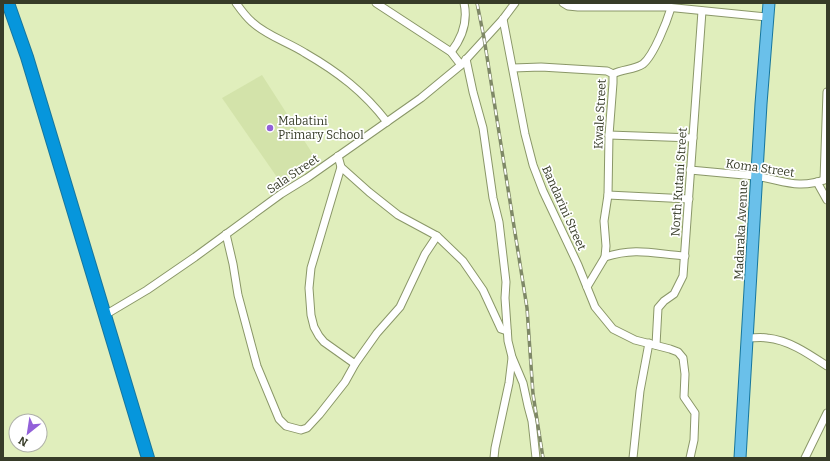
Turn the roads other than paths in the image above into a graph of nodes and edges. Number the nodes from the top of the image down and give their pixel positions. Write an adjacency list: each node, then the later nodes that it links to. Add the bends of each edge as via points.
1 (8, 3): 36 (highway, via 27,57)
2 (236, 3): 20 (street, via 256,26 305,52 349,82)
3 (376, 3): 8 (street)
4 (464, 3): 13 (street, via 464,28)
5 (515, 3): 12 (street, Sala Street)
6 (563, 3): 9 (street, via 578,7)
7 (769, 3): 11 (main road, Madaraka Avenue)
8 (386, 6): 13 (street)
9 (668, 6): 10 (street); 17 (street, via 667,21 643,64)
10 (702, 11): 11 (street); 22 (street, North Kutani Street)
11 (767, 17): 26 (main road, Madaraka Avenue)
12 (503, 19): 14 (street, Sala Street); 16 (street, Bandarini Street)
13 (451, 52): 15 (street)
14 (466, 59): 15 (street, Sala Street); 37 (street, via 483,128 499,222 506,282)
15 (461, 65): 20 (street, Sala Street)
16 (513, 68): 17 (street, Kwale Street, via 548,67 607,71); 35 (street, Bandarini Street, via 533,165)
17 (613, 74): 21 (street, Kwale Street)
18 (827, 92): 19 (street)
19 (826, 109): 27 (street)
20 (387, 122): 23 (street, Sala Street)
21 (609, 135): 22 (street); 28 (street, Kwale Street)
22 (693, 138): 25 (street, North Kutani Street)
23 (338, 156): 24 (street); 31 (street, Sala Street)
24 (341, 167): 32 (street, via 398,215); 41 (street, via 311,268 308,288 311,315 319,336)
25 (690, 170): 26 (street, Koma Street); 29 (street, North Kutani Street)
26 (757, 177): 27 (street, Koma Street, via 790,184); 38 (main road, Madaraka Avenue)
27 (823, 180): 30 (street)
28 (608, 195): 29 (street); 34 (street, Kwale Street, via 604,221)
29 (689, 199): 33 (street, North Kutani Street)
30 (827, 200)
31 (226, 234): 36 (street, Sala Street, via 147,290); 41 (street, via 238,295 257,366 282,423 289,428 307,428 345,382)
32 (437, 236): 37 (street, via 463,261 483,290 501,328); 41 (street, via 425,254 400,307)
33 (685, 256): 34 (street, via 628,251); 39 (street, North Kutani Street, via 683,276 678,287 658,308)
34 (606, 257): 35 (street)
35 (587, 287): 39 (street, Bandarini Street, via 595,307 613,329 635,340)
36 (105, 315): 44 (highway)
37 (507, 331): 40 (street)
38 (748, 338): 42 (street, via 767,338 792,345); 49 (main road, Madaraka Avenue)
39 (652, 344): 47 (street, North Kutani Street, via 640,391); 48 (street, Bandarini Street, via 678,352 683,358 684,397 695,413)
40 (512, 357): 45 (street); 46 (street, via 532,421)
41 (355, 364)
42 (827, 366)
43 (827, 413): 50 (street)
44 (148, 458)
45 (494, 458)
46 (536, 458)
47 (633, 458)
48 (690, 458)
49 (740, 458)
50 (805, 458)

